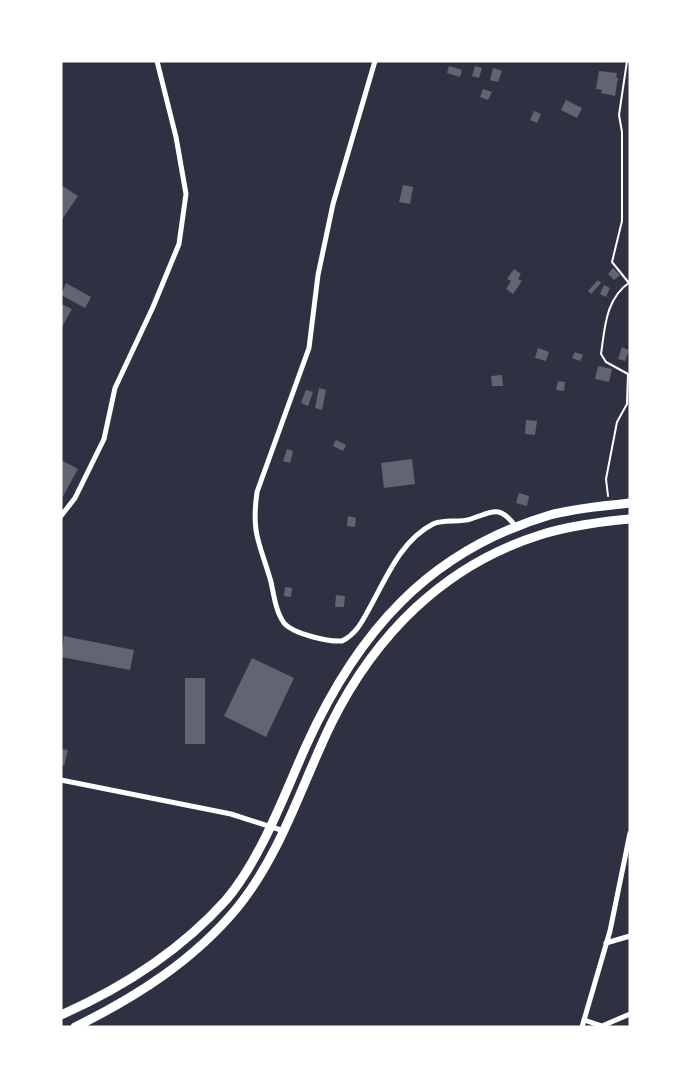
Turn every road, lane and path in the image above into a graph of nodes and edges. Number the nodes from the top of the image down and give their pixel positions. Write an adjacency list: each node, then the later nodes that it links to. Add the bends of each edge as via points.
1 (156, 61): 7 (street, via 176,137 186,194 178,244 114,388 104,439 75,498)
2 (375, 61): 9 (street, via 334,204 318,275 309,348 257,492 255,533 276,604 284,623 293,630 317,638 342,641 357,630 404,547 434,523 462,522 495,511 505,513)
3 (627, 61): 4 (path, via 619,115 622,132 622,221 612,262)
4 (629, 283): 6 (path, via 616,293 608,310 601,354 606,362 628,374 627,404 617,422 606,479)
5 (630, 503): 6 (highway)
6 (608, 506): 9 (highway, via 552,515)
7 (61, 516)
8 (630, 519): 12 (highway, via 540,534 485,557 416,605 381,644 352,687 331,725)
9 (516, 527): 11 (highway, via 448,562 391,611 358,650 312,732)
10 (61, 780): 11 (street, via 231,814)
11 (270, 826): 12 (street); 17 (highway, via 226,899 180,943 101,997)
12 (284, 830): 19 (highway, via 238,907 203,944 152,985)
13 (630, 833): 15 (street)
14 (630, 936): 15 (street)
15 (606, 943): 18 (street)
16 (630, 1014): 18 (street, via 602,1026)
17 (61, 1015)
18 (584, 1020): 20 (street)
19 (75, 1027)
20 (582, 1027)

